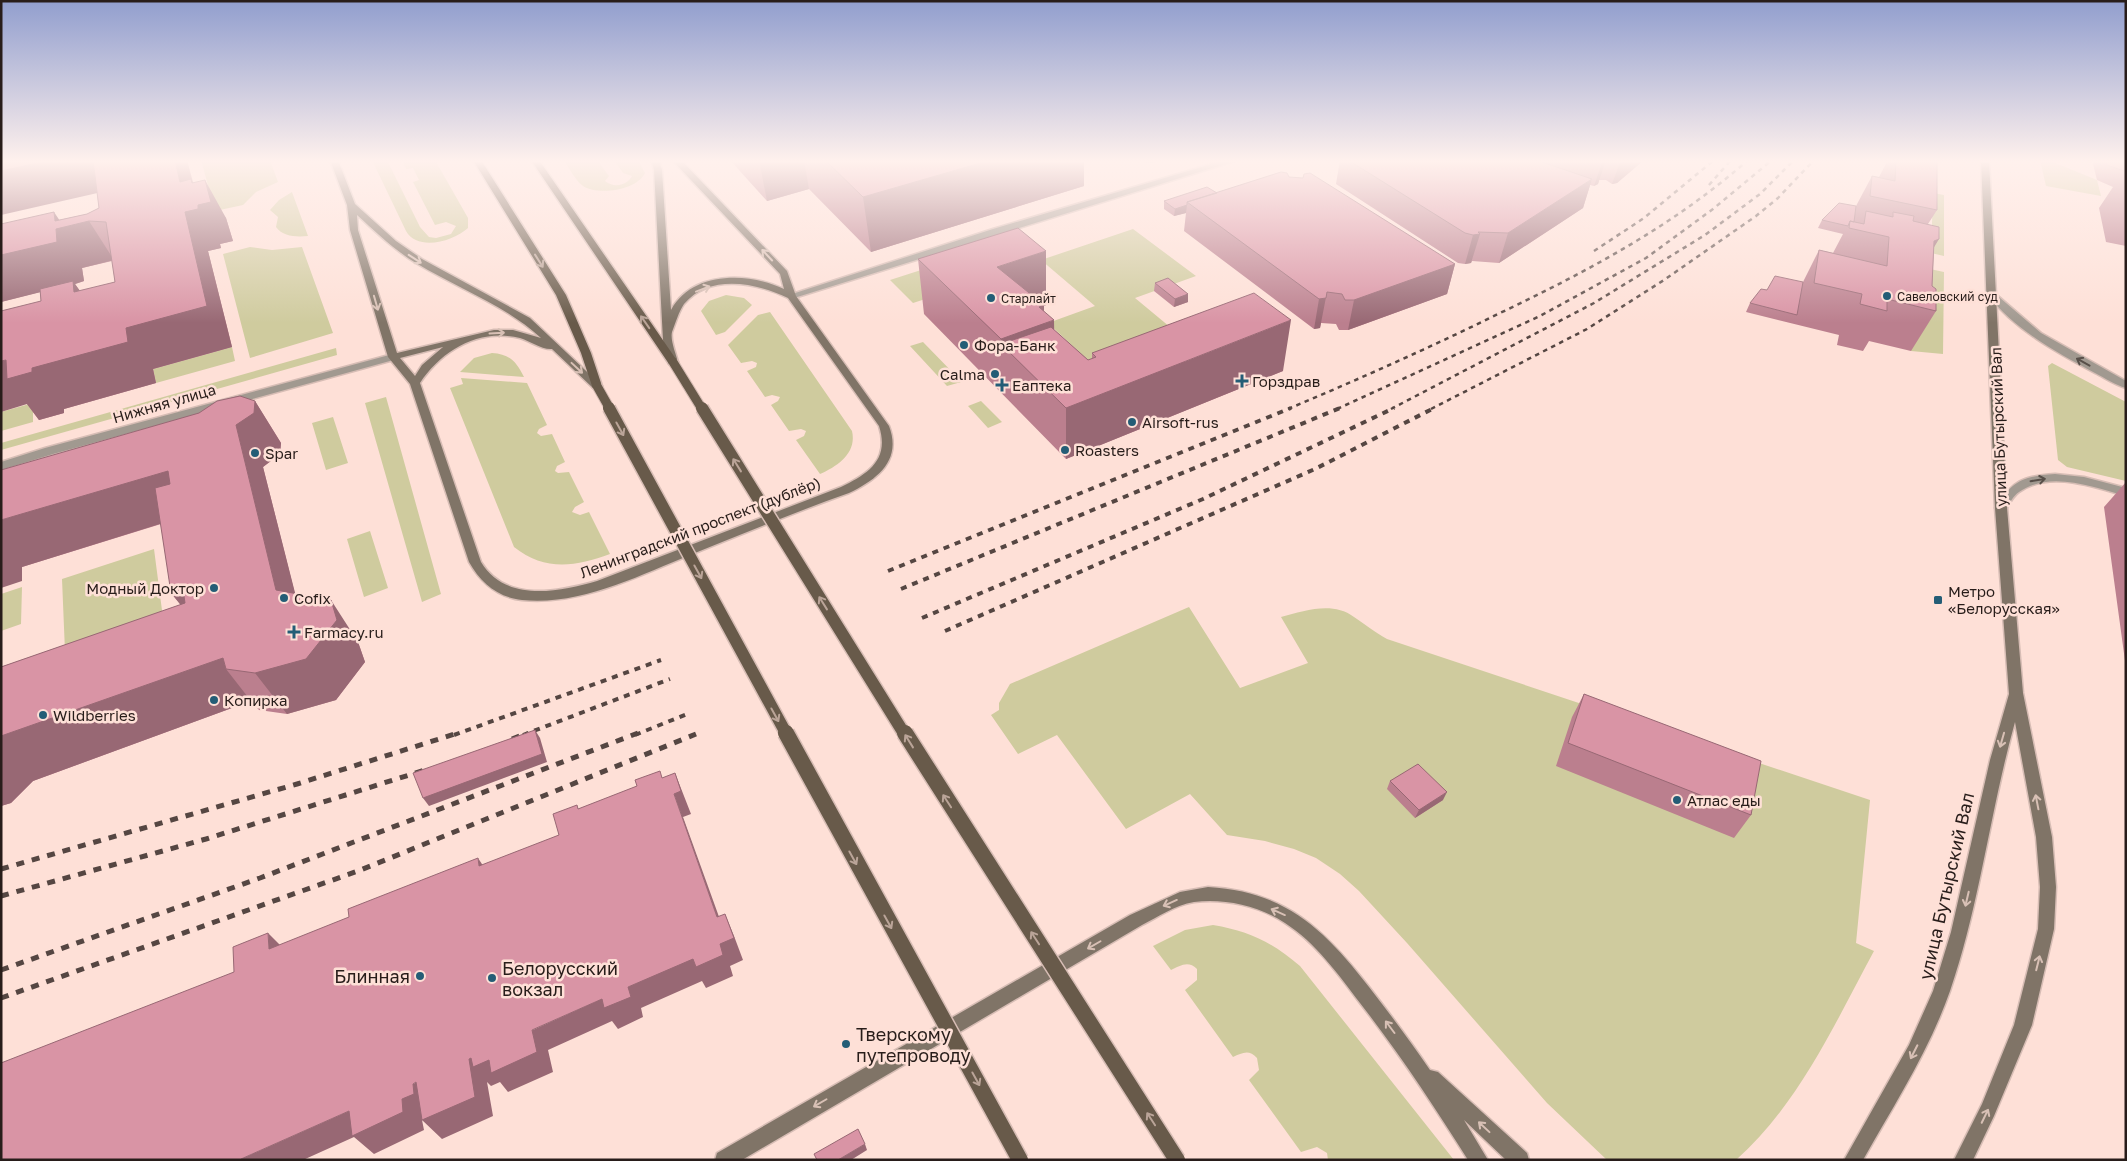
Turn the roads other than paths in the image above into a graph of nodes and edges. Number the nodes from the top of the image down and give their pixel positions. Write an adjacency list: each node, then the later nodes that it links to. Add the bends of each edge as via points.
1 (352, 214): 14 (street, Ленинградский проспект (дублёр), one-way to 14, via 354,230)
2 (361, 214): 13 (street, Ленинградский проспект (дублёр), one-way to 13, via 419,261 527,320)
3 (511, 214): 18 (main road, one-way to 18, via 561,295)
4 (572, 214): 15 (main road, one-way to 4)
5 (661, 214): 12 (street)
6 (728, 214): 10 (street, Ленинградский проспект (дублёр), one-way to 6, via 784,273)
7 (1053, 214): 10 (street)
8 (1988, 214): 9 (street, улица Бутырский Вал)
9 (1992, 294): 17 (street, one-way to 9, via 2031,332); 21 (street, улица Бутырский Вал)
10 (791, 296): 12 (street, one-way to 10, via 675,312 682,302 710,286 749,281); 16 (street, Ленинградский проспект (дублёр), via 884,426 889,446 882,463 868,478 845,490 621,577 578,590 541,596 505,592 481,573)
11 (473, 336): 13 (street, one-way to 13, via 517,333 546,344); 14 (street); 16 (street, via 433,358)
12 (668, 340): 15 (street)
13 (565, 356): 18 (street, Ленинградский проспект (дублёр), one-way to 18)
14 (393, 357): 16 (street, Ленинградский проспект (дублёр)); 19 (street, Нижняя улица)
15 (672, 362): 26 (main road, one-way to 15, bridge)
16 (415, 383)
17 (2126, 385)
18 (597, 386): 25 (main road, one-way to 25, bridge)
19 (1, 466)
20 (2126, 492): 21 (street, one-way to 20, via 2013,490 2033,480 2064,478)
21 (2001, 508): 22 (street, улица Бутырский Вал)
22 (2016, 694): 29 (street, улица Бутырский Вал, one-way to 29, via 1997,760 1959,932 1941,992 1915,1051); 30 (street, улица Бутырский Вал, one-way to 22, via 1988,1110 2023,1025 2046,929 2048,887 2044,837)
23 (1419, 1066): 24 (street, one-way to 24, via 1330,952 1299,924 1268,908 1238,898 1193,895 1136,920); 27 (street); 28 (street, one-way to 23)
24 (724, 1160)
25 (1020, 1160)
26 (1177, 1160)
27 (1479, 1160)
28 (1520, 1160)
29 (1852, 1160)
30 (1963, 1160)

